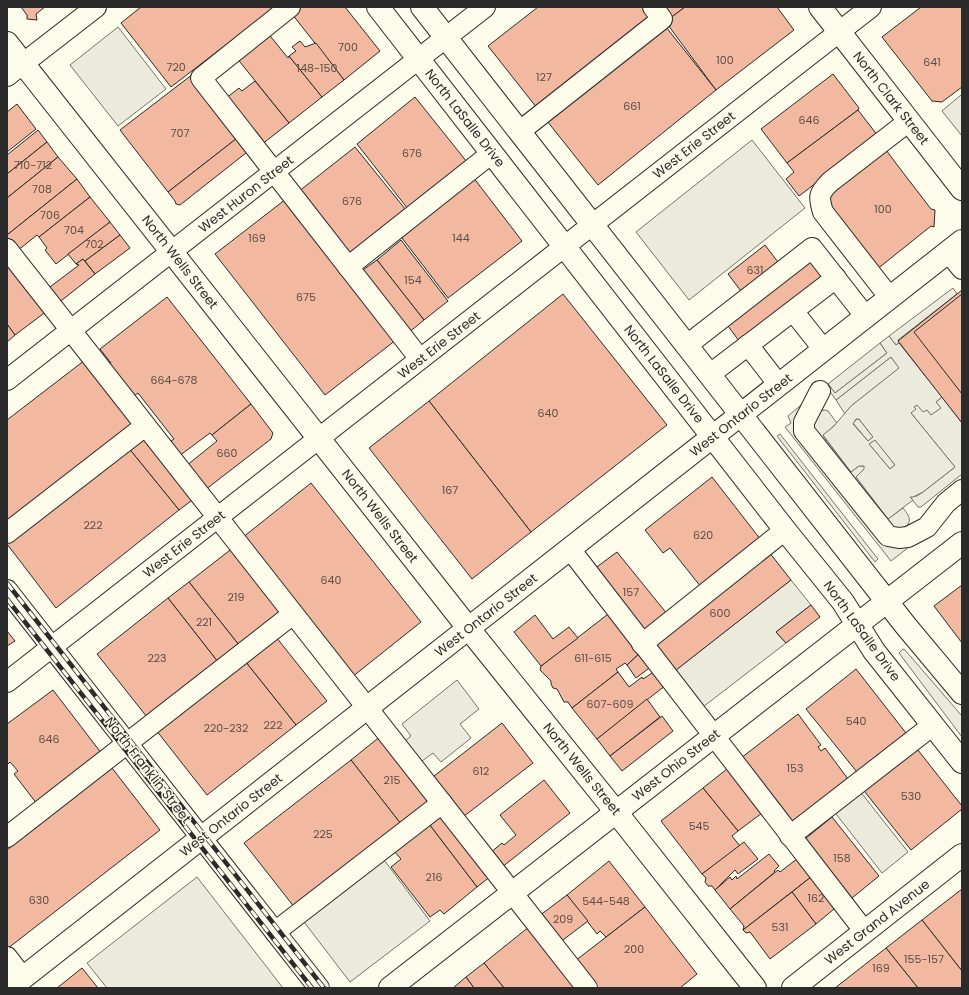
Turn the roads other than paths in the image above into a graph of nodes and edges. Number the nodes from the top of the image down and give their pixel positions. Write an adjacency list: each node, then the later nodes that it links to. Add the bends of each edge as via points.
1 (96, 7): 13 (street)
2 (290, 7): 17 (street, via 201,78)
3 (378, 7): 12 (main road, North LaSalle Drive)
4 (422, 7): 10 (main road)
5 (485, 7): 10 (street, West Huron Street)
6 (653, 7): 15 (street, via 662,19)
7 (820, 7): 9 (main road, North Clark Street)
8 (871, 7): 9 (street, West Erie Street)
9 (839, 32): 14 (main road, North Clark Street); 19 (street, West Erie Street)
10 (445, 38): 12 (street, West Huron Street); 15 (main road)
11 (7, 43): 13 (main road, North Wells Street)
12 (419, 58): 16 (main road, North LaSalle Drive); 17 (street, West Huron Street)
13 (15, 70): 23 (main road, North Wells Street)
14 (909, 122): 18 (main road, North Clark Street); 27 (street, via 830,182 821,191 819,200 822,212)
15 (519, 132): 19 (main road)
16 (492, 153): 20 (main road, North LaSalle Drive); 24 (street)
17 (274, 172): 23 (street, West Huron Street); 24 (street)
18 (962, 189)
19 (592, 225): 20 (street, West Erie Street); 32 (main road)
20 (565, 246): 34 (street, West Erie Street); 41 (main road, North LaSalle Drive)
21 (955, 247): 25 (street); 27 (main road, West Ontario Street)
22 (7, 249): 30 (street)
23 (172, 252): 30 (street, West Huron Street); 42 (main road, North Wells Street)
24 (348, 267): 34 (street)
25 (962, 269)
26 (836, 278): 28 (street); 29 (street); 32 (street, via 812,248)
27 (890, 298): 29 (main road, West Ontario Street)
28 (793, 311): 31 (street); 33 (street)
29 (866, 317): 33 (main road, West Ontario Street)
30 (71, 330): 36 (street, West Huron Street); 40 (street)
31 (748, 345): 35 (street); 37 (street)
32 (686, 346): 35 (main road)
33 (824, 350): 37 (main road, West Ontario Street)
34 (420, 359): 42 (street, West Erie Street)
35 (709, 375): 39 (main road)
36 (7, 380)
37 (779, 385): 39 (main road, West Ontario Street)
38 (820, 391): 43 (street, via 804,422 804,431 888,536 908,537 927,526 946,503)
39 (741, 415): 41 (main road, West Ontario Street); 50 (main road)
40 (145, 426): 44 (street); 46 (street)
41 (713, 437): 45 (main road, North LaSalle Drive); 48 (main road, West Ontario Street)
42 (319, 438): 44 (street, West Erie Street); 53 (main road, North Wells Street)
43 (962, 490)
44 (218, 518): 51 (street); 55 (street, West Erie Street)
45 (786, 530): 52 (main road, North LaSalle Drive, via 843,602); 54 (street)
46 (7, 533)
47 (962, 543): 50 (main road, West Ohio Street)
48 (570, 549): 53 (main road, West Ontario Street); 54 (street)
49 (7, 590): 55 (street, North Franklin Street)
50 (886, 601): 52 (main road, West Ohio Street); 57 (main road)
51 (293, 614): 58 (street); 61 (street)
52 (857, 624): 59 (main road, North LaSalle Drive, via 874,651); 60 (main road, West Ohio Street)
53 (469, 629): 58 (main road, West Ontario Street); 64 (main road, North Wells Street)
54 (642, 644): 60 (street)
55 (52, 647): 56 (street, West Erie Street); 61 (street, North Franklin Street)
56 (7, 682)
57 (962, 693)
58 (367, 708): 63 (street); 67 (main road, West Ontario Street)
59 (933, 725): 62 (main road, North LaSalle Drive); 66 (street)
60 (713, 736): 64 (main road, West Ohio Street); 66 (street)
61 (127, 744): 65 (street); 67 (street, North Franklin Street)
62 (962, 762)
63 (442, 803): 69 (street); 70 (street)
64 (616, 812): 69 (main road, West Ohio Street); 77 (main road, North Wells Street)
65 (7, 836)
66 (790, 836): 71 (street)
67 (201, 838): 70 (street, North Franklin Street); 73 (main road, West Ontario Street)
68 (962, 855): 71 (main road, West Grand Avenue)
69 (512, 893): 75 (main road, West Ohio Street); 76 (street)
70 (275, 932): 74 (street, North Franklin Street)
71 (864, 932): 78 (main road, West Grand Avenue)
72 (7, 958): 73 (street)
73 (16, 983)
74 (319, 988)
75 (390, 988)
76 (586, 988)
77 (755, 988)
78 (793, 988)

